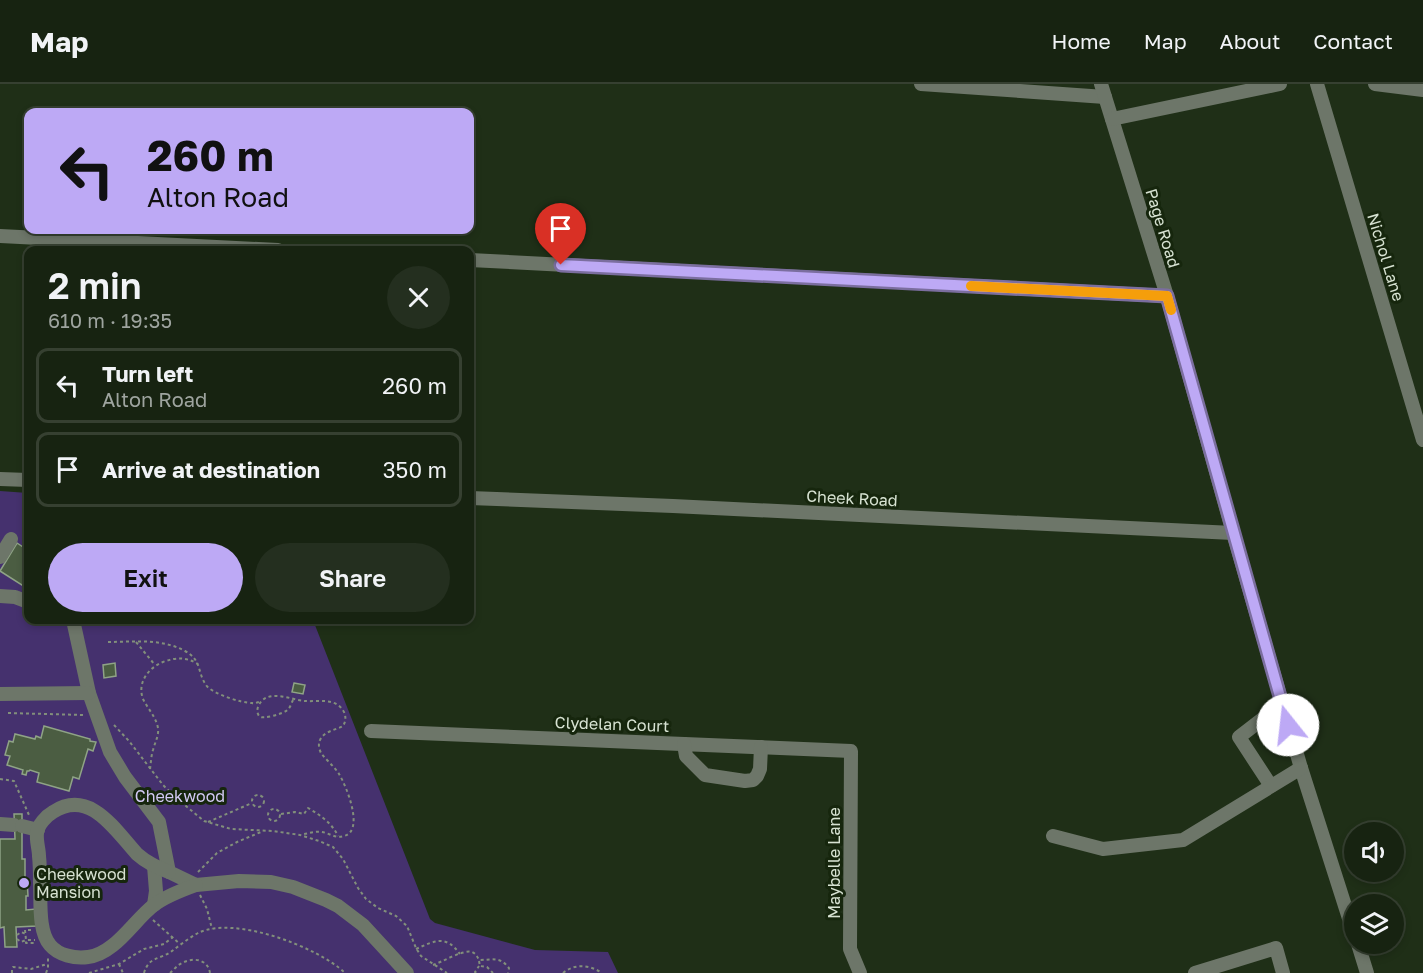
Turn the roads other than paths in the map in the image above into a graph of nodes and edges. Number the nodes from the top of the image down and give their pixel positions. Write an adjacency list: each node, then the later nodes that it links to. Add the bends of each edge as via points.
1 (921, 84): 6 (street)
2 (1280, 84): 7 (street)
3 (1317, 84): 12 (street, Nichol Lane)
4 (1375, 84): 5 (street)
5 (1423, 90)
6 (1103, 91): 7 (street, Page Road)
7 (1112, 119): 11 (street, Page Road)
8 (0, 236): 9 (street)
9 (199, 246)
10 (474, 260): 11 (street)
11 (1167, 296): 16 (street, Page Road)
12 (1423, 440)
13 (0, 479): 14 (street)
14 (24, 480)
15 (474, 498): 16 (street, Cheek Road)
16 (1233, 533): 24 (street, Page Road)
17 (11, 540): 18 (street)
18 (0, 557)
19 (0, 596): 20 (street)
20 (24, 600)
21 (74, 624): 22 (street)
22 (89, 693): 23 (street); 35 (street, via 110,752 159,822)
23 (0, 694)
24 (1282, 704): 29 (street, Page Road); 30 (street, via 1239,738)
25 (371, 731): 26 (street, Clydelan Court)
26 (684, 744): 27 (street, Clydelan Court); 27 (street, via 686,756 705,775 749,781 758,773)
27 (761, 747): 28 (street, Clydelan Court)
28 (851, 751): 41 (street, Maybelle Lane, via 850,949)
29 (1301, 768): 30 (street); 37 (street, Page Road)
30 (1271, 786): 33 (street, via 1183,840 1103,849)
31 (0, 824): 32 (street)
32 (26, 825): 34 (street, via 59,809 90,808); 38 (street, via 37,834 42,927 53,948 72,957 98,954)
33 (1053, 836)
34 (154, 866): 35 (street); 38 (street, via 156,891)
35 (169, 872): 36 (street)
36 (196, 885): 38 (street); 40 (street, via 240,881 282,884 332,903 376,938)
37 (1344, 903)
38 (150, 909)
39 (1361, 954): 44 (street)
40 (407, 973)
41 (860, 973)
42 (1195, 973): 43 (street, via 1276,948)
43 (1283, 973)
44 (1367, 973)

